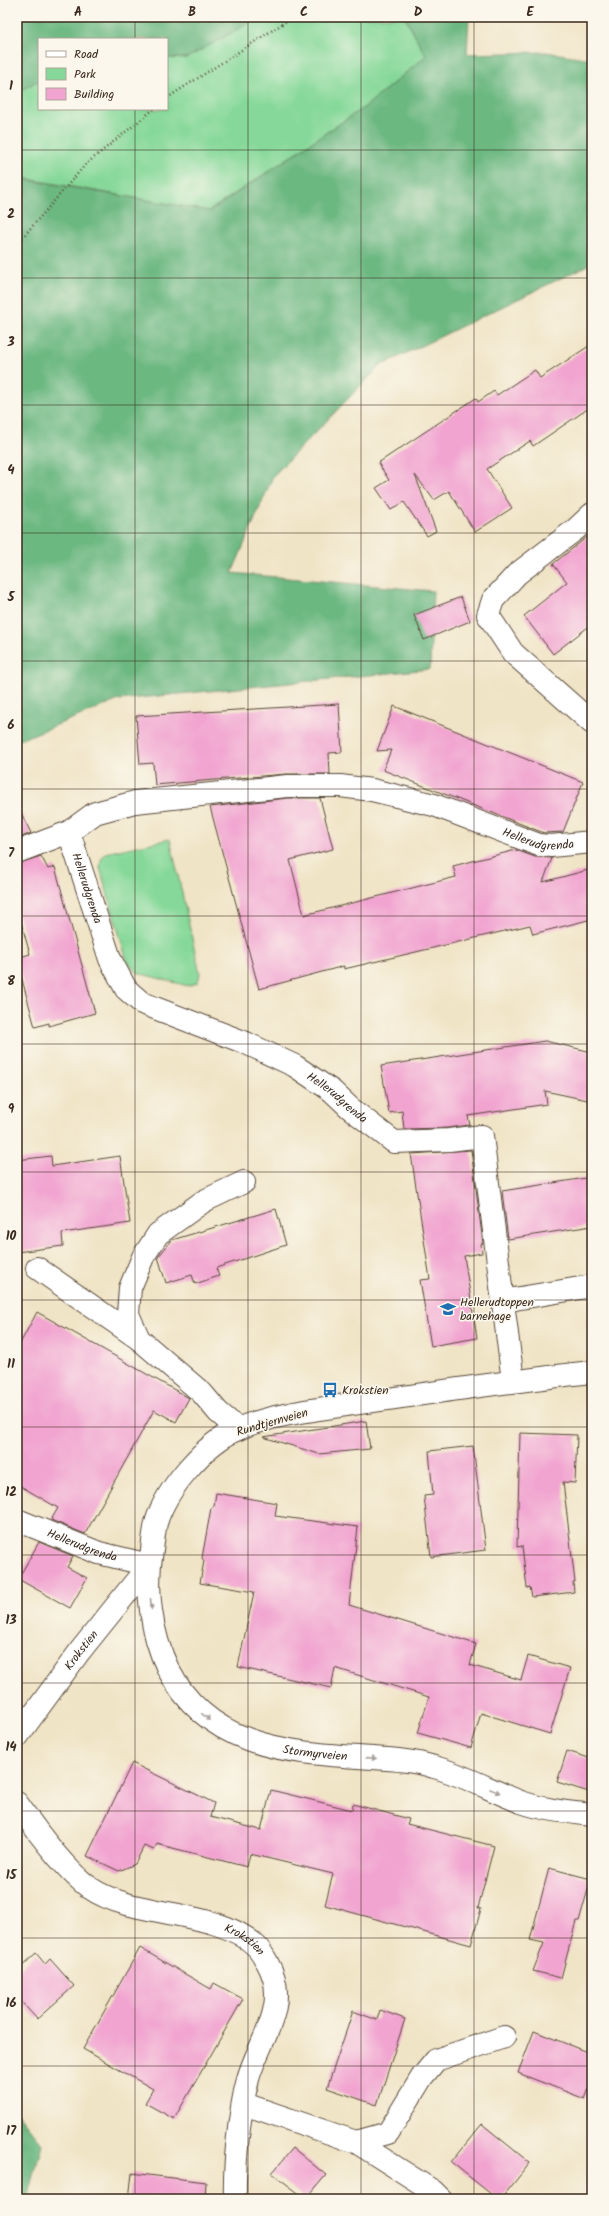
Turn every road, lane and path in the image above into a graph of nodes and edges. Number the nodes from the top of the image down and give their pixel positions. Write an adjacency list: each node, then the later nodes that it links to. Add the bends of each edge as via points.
1 (293, 17): 2 (path)
2 (168, 97)
3 (153, 110): 4 (path, via 86,164)
4 (17, 244)
5 (592, 514): 6 (street, via 517,574 493,600 488,615 513,653)
6 (592, 723)
7 (68, 832): 8 (street, Hellerudgrenda, via 95,814 135,802 286,786 340,786 372,790 434,805 539,845); 9 (street, Hellerudgrenda); 13 (street, Hellerudgrenda, via 110,959 126,990 142,1003 246,1043 295,1066 332,1091 394,1142 482,1136)
8 (592, 842)
9 (17, 852)
10 (244, 1182): 14 (street, via 204,1201 158,1234 143,1257 130,1288 128,1314)
11 (37, 1268): 14 (street)
12 (592, 1286): 13 (street)
13 (503, 1302): 16 (street, Hellerudgrenda)
14 (139, 1339): 17 (street, via 202,1393 218,1412)
15 (592, 1372): 16 (street, Rundtjernveien)
16 (512, 1381): 17 (street, Rundtjernveien, via 295,1413)
17 (238, 1429): 19 (street, Rundtjernveien, via 200,1454 177,1482 157,1520)
18 (17, 1520): 19 (street, Hellerudgrenda, via 80,1547 110,1557)
19 (149, 1565): 20 (street, Krokstien, via 80,1651); 22 (street, Stormyrveien, one-way to 22, via 154,1631 163,1657 176,1683 197,1710 218,1726 244,1739 271,1747 335,1756 403,1760 435,1767 523,1802)
20 (17, 1737)
21 (17, 1803): 24 (street, Krokstien, via 58,1855 89,1888 114,1900 208,1922 238,1934 257,1947 272,1971 277,1994 271,2021 248,2079)
22 (592, 1815)
23 (504, 2037): 25 (street, via 436,2060 422,2077 388,2133)
24 (244, 2104): 25 (street); 26 (street, Krokstien, via 234,2172)
25 (356, 2142): 27 (street, via 433,2190)
26 (235, 2199)
27 (441, 2199)

